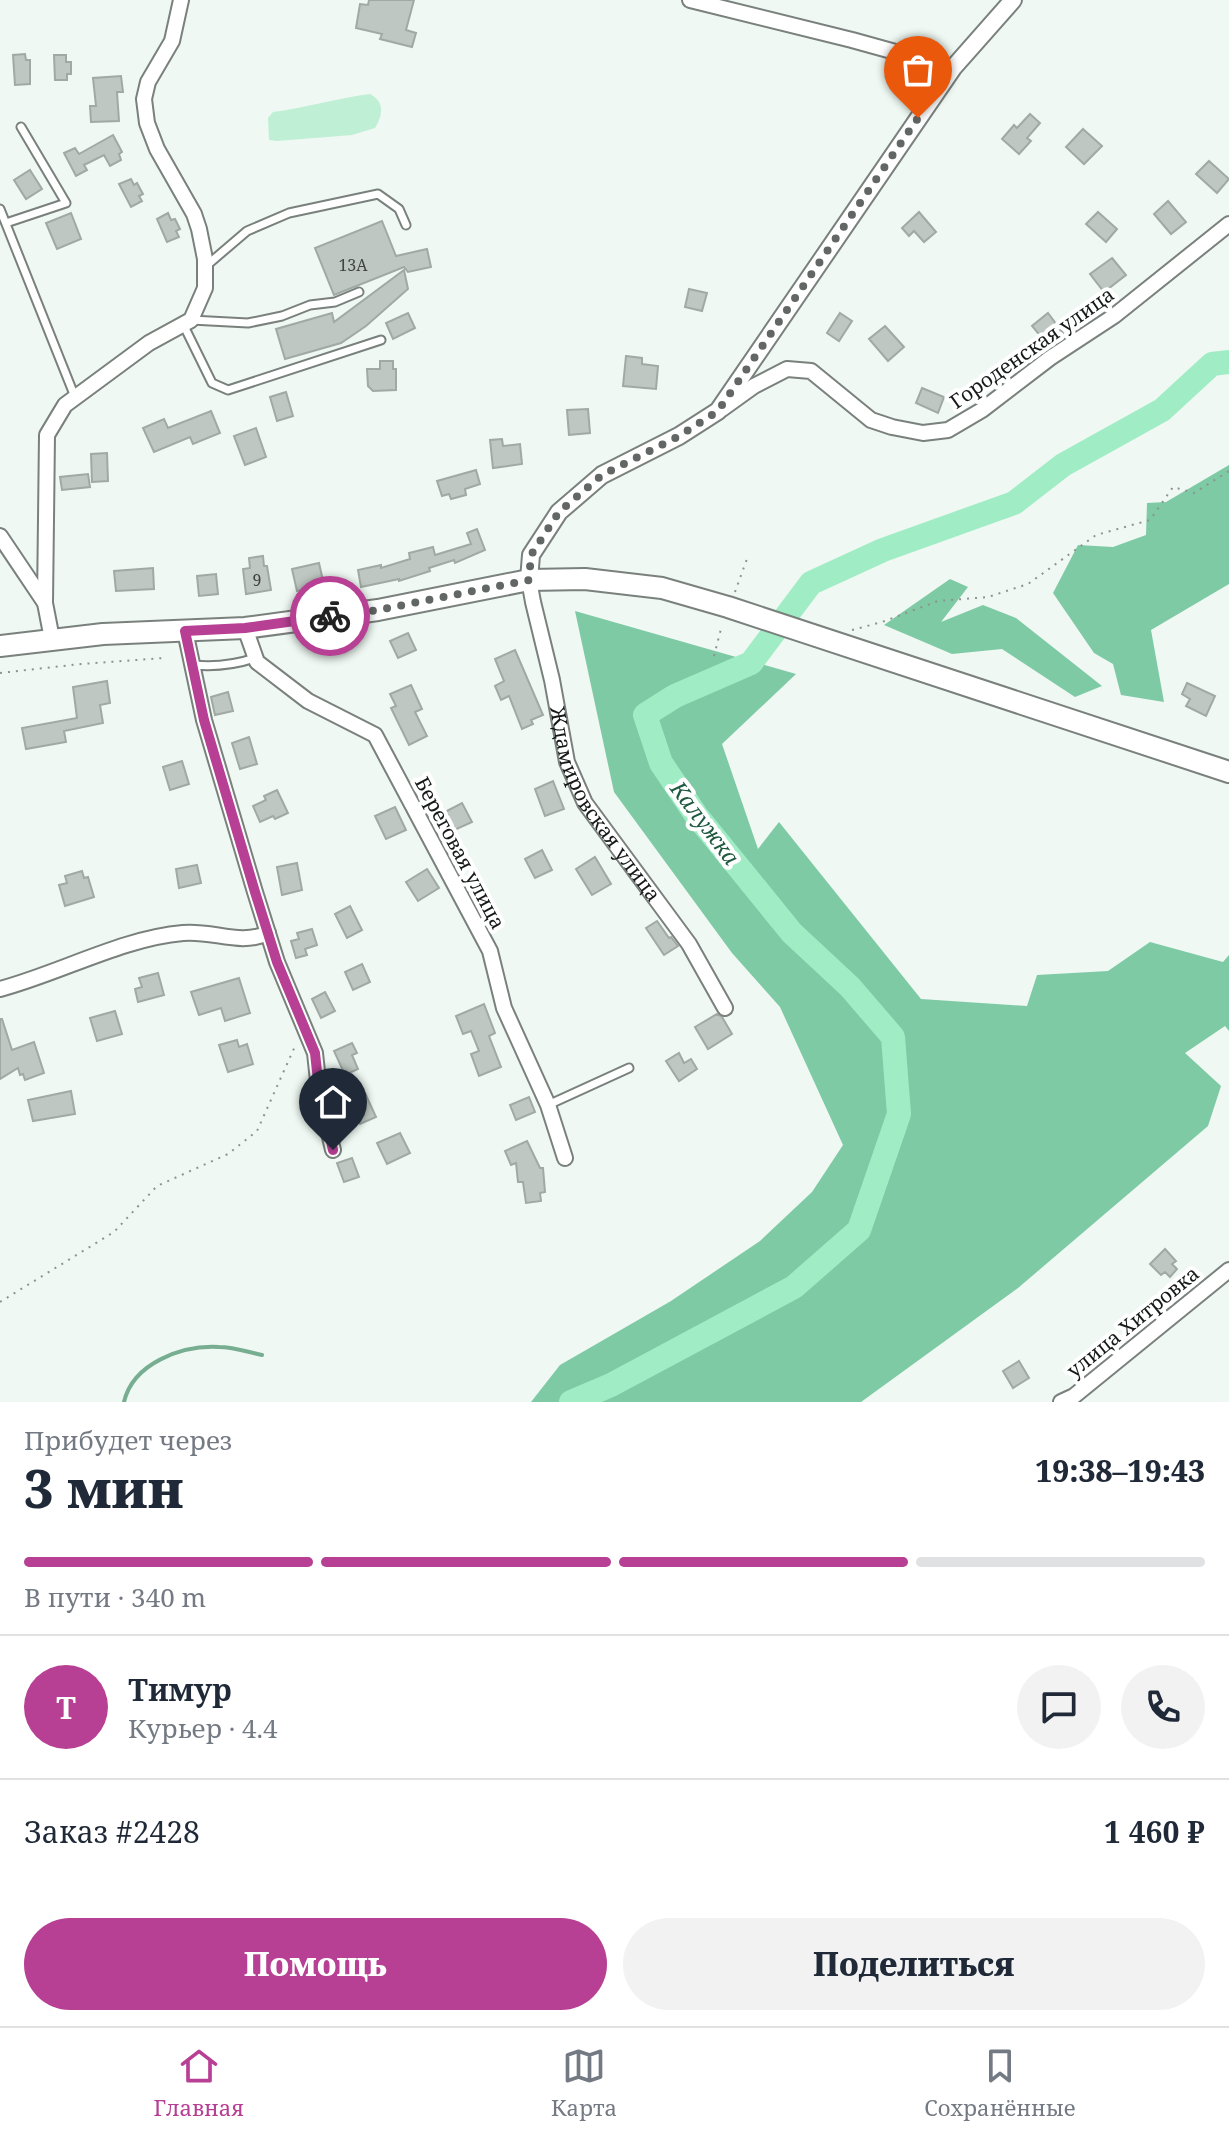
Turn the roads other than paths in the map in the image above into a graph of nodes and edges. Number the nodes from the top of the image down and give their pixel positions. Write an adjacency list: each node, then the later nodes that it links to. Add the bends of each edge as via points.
1 (181, 0): 10 (street, via 172,41 144,99 157,149 194,214)
2 (690, 0): 4 (street)
3 (1013, 0): 4 (street, Городенская улица)
4 (953, 68): 15 (street, Городенская улица)
5 (21, 127): 7 (lane, via 66,203)
6 (0, 209): 7 (lane)
7 (6, 223): 14 (lane)
8 (1229, 224): 15 (street, Городенская улица, via 1114,316 948,430 923,433 871,420 811,371 787,369)
9 (406, 225): 10 (lane, via 399,209 378,194 348,200 289,213 247,231)
10 (205, 267): 12 (street, via 205,288)
11 (359, 292): 12 (lane, via 248,323)
12 (187, 322): 13 (lane, via 212,383 228,390); 14 (street)
13 (381, 340)
14 (75, 397): 18 (street, via 47,435)
15 (718, 411): 17 (street, Городенская улица, via 602,475 559,512 531,555)
16 (0, 536): 18 (street)
17 (529, 580): 19 (main road, via 378,610); 25 (main road, via 585,579 662,588 728,606); 28 (street, Ждамировская улица, via 567,762 585,803 689,944)
18 (45, 603): 21 (street)
19 (245, 628): 20 (main road); 23 (street)
20 (185, 631): 21 (main road); 24 (street)
21 (52, 639): 22 (main road)
22 (0, 646)
23 (255, 658): 24 (lane, via 234,665); 30 (street, Береговая улица, via 308,701 375,735 490,951 504,1008)
24 (194, 665): 26 (street, via 204,720)
25 (1229, 772)
26 (268, 933): 27 (street, via 237,940 183,933 133,943); 31 (street, via 315,1053)
27 (0, 989)
28 (725, 1008)
29 (629, 1068): 30 (lane)
30 (548, 1105): 32 (street, Береговая улица)
31 (333, 1150)
32 (565, 1158)
33 (1229, 1270): 34 (street, улица Хитровка)
34 (1068, 1400)

